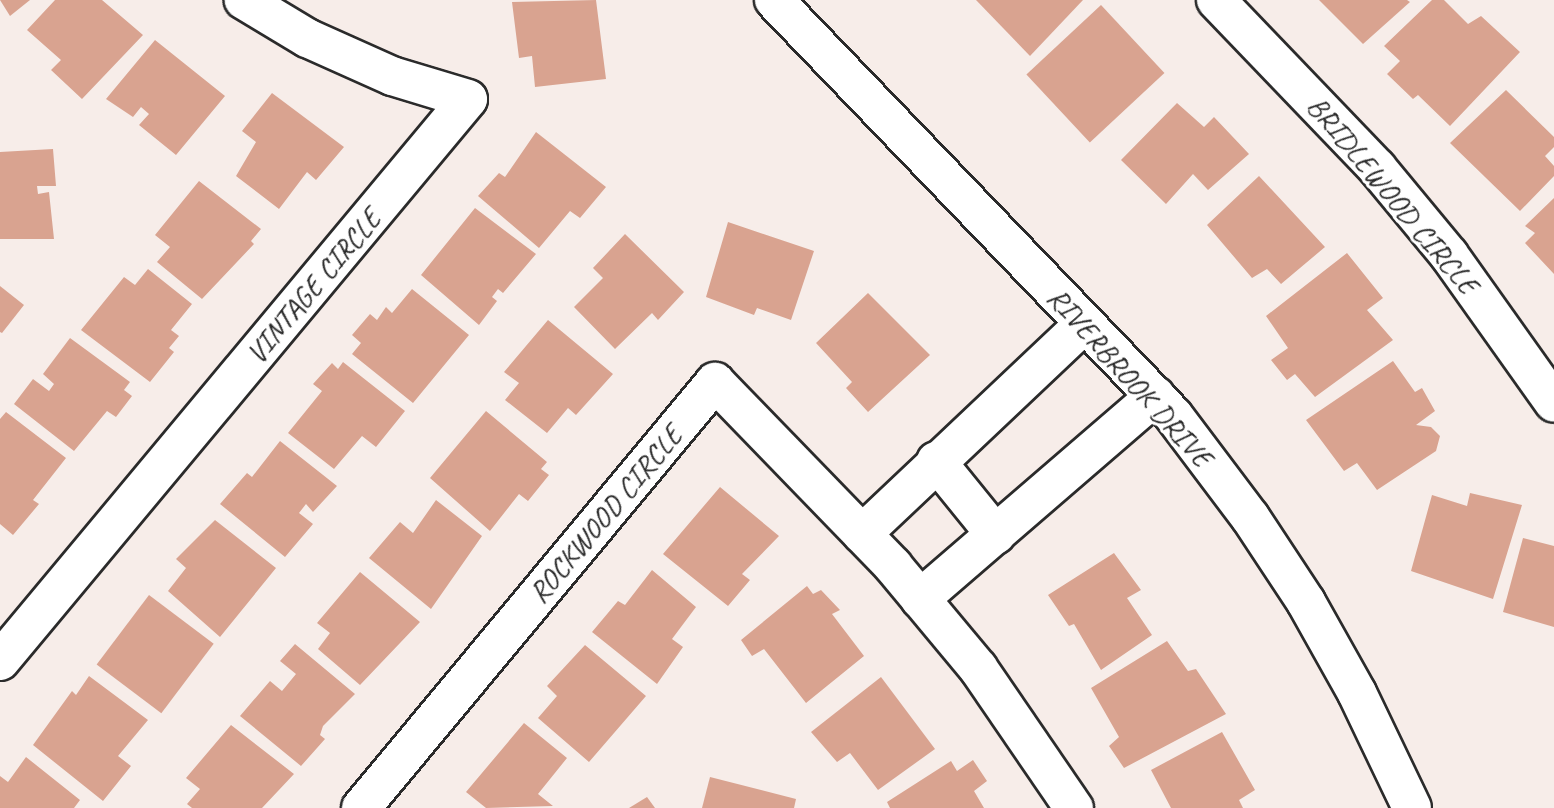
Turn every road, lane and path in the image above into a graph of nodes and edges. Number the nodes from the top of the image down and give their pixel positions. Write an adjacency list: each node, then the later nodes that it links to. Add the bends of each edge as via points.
1 (244, 0): 11 (street, VINTAGE CIRCLE, via 307,38 392,76 468,99)
2 (774, 0): 4 (street, RIVERBROOK DRIVE)
3 (1216, 0): 6 (street, BRIDLEWOOD CIRCLE, via 1377,168 1449,255)
4 (1084, 324): 5 (street, RIVERBROOK DRIVE); 7 (street)
5 (1155, 397): 9 (street); 14 (street, RIVERBROOK DRIVE, via 1250,517 1306,602 1357,693)
6 (1554, 403)
7 (936, 461): 8 (street); 9 (street)
8 (862, 534): 10 (street, ROCKWOOD CIRCLE); 12 (street, ROCKWOOD CIRCLE, via 715,382)
9 (996, 535): 10 (street)
10 (920, 599): 13 (street, ROCKWOOD CIRCLE, via 978,668)
11 (0, 661)
12 (361, 808)
13 (1074, 808)
14 (1412, 808)

